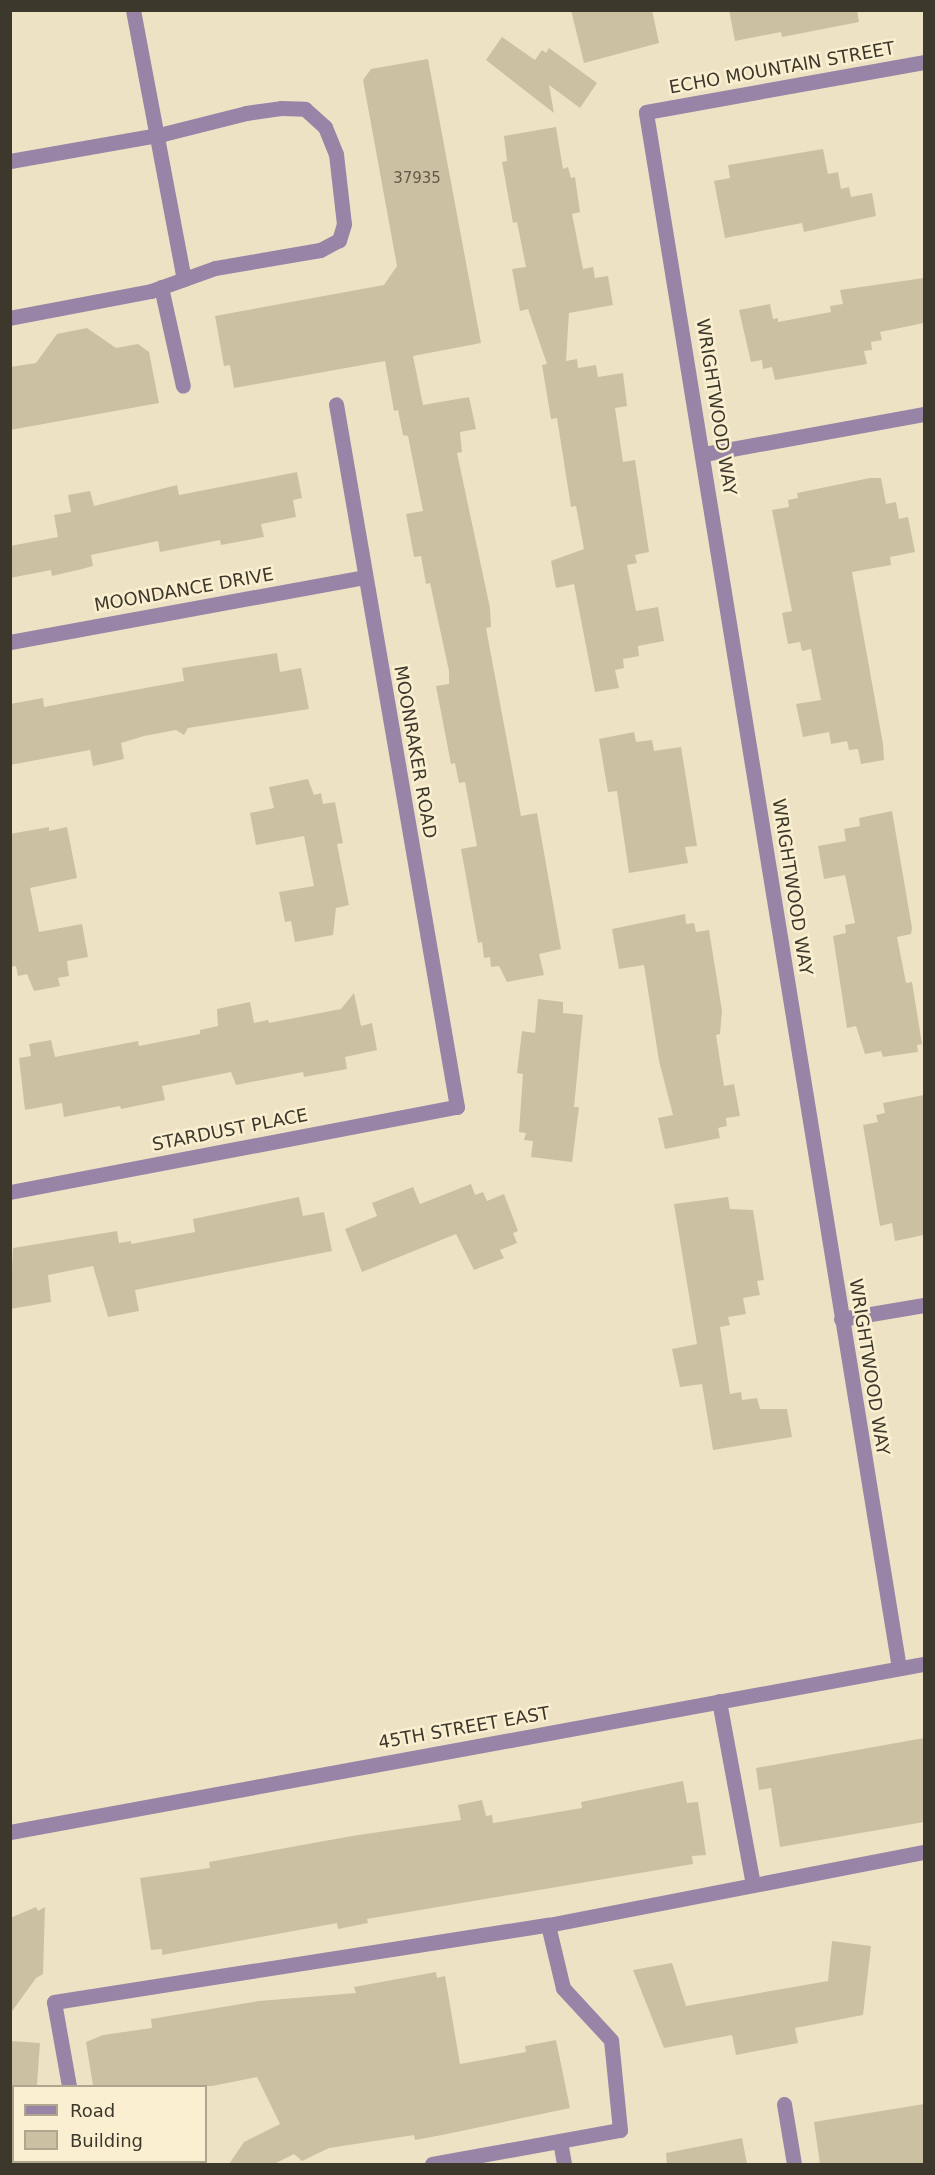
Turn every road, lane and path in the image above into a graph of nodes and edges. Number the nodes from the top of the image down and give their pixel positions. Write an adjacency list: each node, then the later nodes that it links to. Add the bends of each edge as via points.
1 (133, 10): 4 (street)
2 (924, 62): 3 (street, ECHO MOUNTAIN STREET)
3 (646, 112): 12 (street, WRIGHTWOOD WAY)
4 (154, 135): 5 (street); 6 (street); 6 (street, via 246,113 304,109 325,127 336,154 344,212 339,240 320,250 224,266)
5 (10, 161)
6 (184, 279): 7 (street)
7 (161, 287): 8 (street); 9 (street)
8 (10, 318)
9 (183, 386)
10 (336, 404): 13 (street, MOONRAKER ROAD)
11 (924, 414): 12 (street)
12 (704, 454): 18 (street, WRIGHTWOOD WAY)
13 (364, 577): 14 (street, MOONDANCE DRIVE); 15 (street, MOONRAKER ROAD)
14 (10, 642)
15 (457, 1107): 16 (street, STARDUST PLACE)
16 (10, 1192)
17 (924, 1305): 18 (street)
18 (841, 1319): 20 (street, WRIGHTWOOD WAY)
19 (924, 1664): 20 (street, 45TH STREET EAST)
20 (899, 1668): 21 (street, 45TH STREET EAST)
21 (719, 1701): 22 (street, 45TH STREET EAST); 24 (street)
22 (10, 1832)
23 (924, 1852): 24 (street)
24 (753, 1885): 25 (street)
25 (548, 1925): 26 (street, via 54,2002); 28 (street, via 563,1988 611,2040 620,2130)
26 (69, 2085)
27 (784, 2104): 31 (street)
28 (560, 2141): 29 (street); 30 (street)
29 (432, 2164)
30 (564, 2164)
31 (794, 2164)

